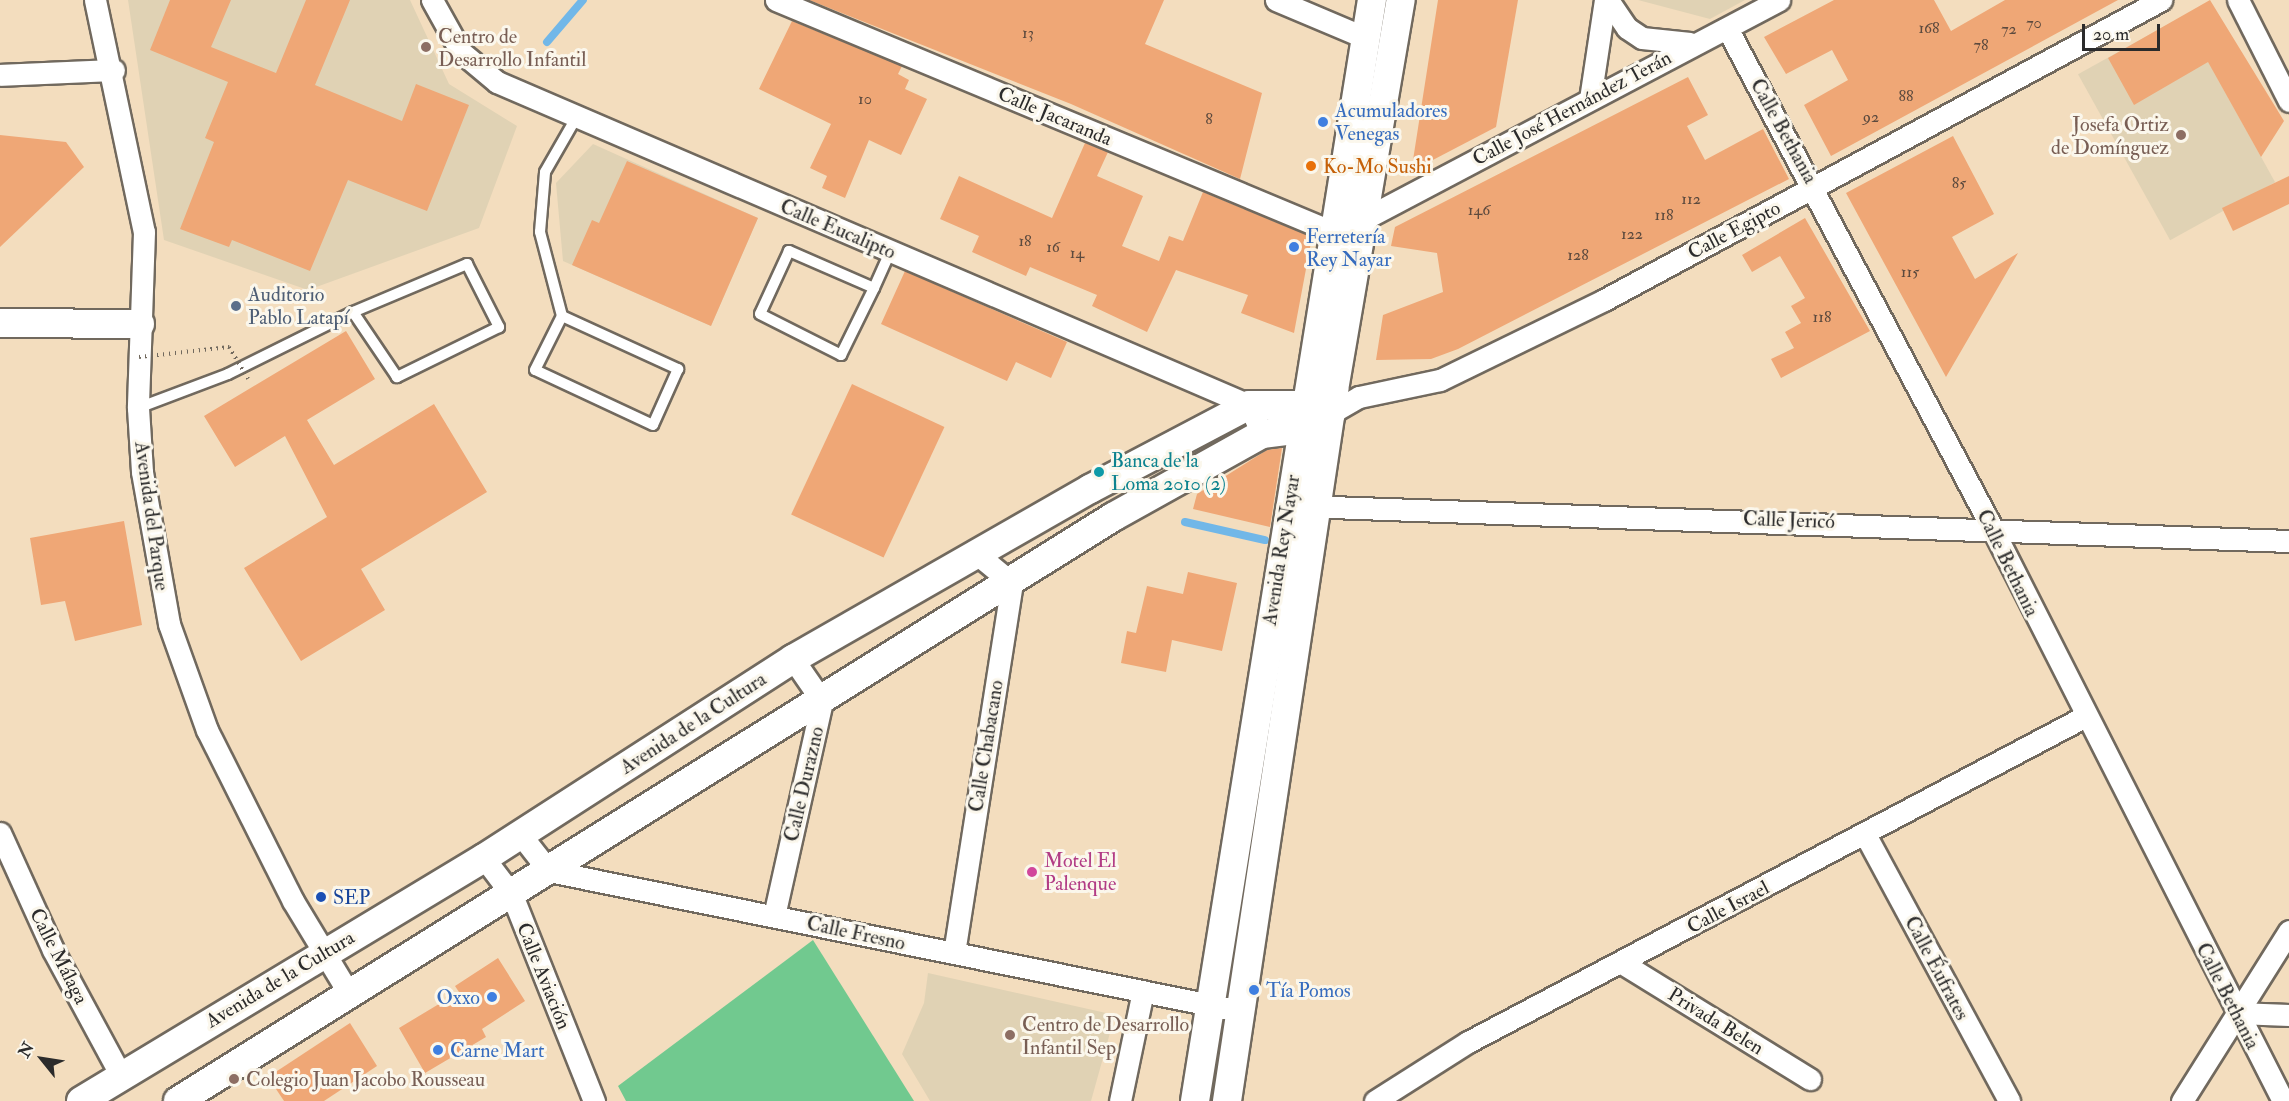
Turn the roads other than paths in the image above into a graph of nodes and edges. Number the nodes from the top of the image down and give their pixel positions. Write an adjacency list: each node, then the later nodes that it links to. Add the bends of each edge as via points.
1 (95, 0): 14 (street, Avenida del Parque)
2 (432, 0): 18 (street, Calle Eucalipto, via 461,52 497,82)
3 (776, 0): 21 (street, Calle Jacaranda)
4 (1276, 0): 12 (street)
5 (1372, 0): 12 (main road, Avenida Rey Nayar)
6 (1401, 0): 20 (main road, Avenida Rey Nayar)
7 (1606, 0): 13 (street, via 1627,28 1642,38); 17 (street)
8 (1779, 0): 11 (street, Calle José Hernández Terán)
9 (2161, 0): 19 (street, Calle Egipto)
10 (2238, 0): 16 (street)
11 (1727, 28): 13 (street, Calle José Hernández Terán); 19 (street, Calle Bethania)
12 (1366, 38): 21 (main road, Avenida Rey Nayar)
13 (1694, 42): 17 (street, Calle José Hernández Terán)
14 (114, 70): 15 (street); 27 (street, Avenida del Parque, via 144,232)
15 (0, 75)
16 (2287, 93)
17 (1590, 99): 20 (street, Calle José Hernández Terán)
18 (576, 118): 22 (street, Calle Eucalipto); 25 (lane, via 545,172 540,232)
19 (1814, 187): 29 (street, Calle Egipto, via 1440,380); 35 (street, Calle Bethania)
20 (1365, 218): 29 (main road, Avenida Rey Nayar)
21 (1333, 232): 29 (main road, Avenida Rey Nayar)
22 (891, 250): 23 (lane); 28 (street, Calle Eucalipto)
23 (874, 288): 23 (lane, via 841,355 760,314 789,251)
24 (353, 312): 24 (lane, via 467,264 499,327 397,377); 30 (lane, via 228,374)
25 (562, 316): 25 (lane, via 678,369 653,425 535,370)
26 (0, 323): 27 (main road)
27 (141, 324): 30 (street, Avenida del Parque)
28 (1249, 405): 29 (main road, Avenida de la Cultura); 31 (street); 32 (main road, Avenida de la Cultura)
29 (1325, 407): 31 (main road); 34 (main road, Avenida Rey Nayar)
30 (138, 408): 50 (street, Avenida del Parque, via 142,472 168,624 207,730)
31 (1262, 434): 33 (main road)
32 (1180, 438): 33 (main road); 37 (main road, Avenida de la Cultura)
33 (1196, 471): 38 (main road)
34 (1303, 506): 35 (street, Calle Jericó); 55 (main road, Avenida Rey Nayar); 56 (main road, Avenida Rey Nayar)
35 (1991, 526): 36 (street, Calle Jericó); 41 (street, Calle Bethania)
36 (2289, 541)
37 (977, 554): 38 (street); 39 (main road, Avenida de la Cultura)
38 (1012, 583): 40 (main road); 51 (street, Calle Chabacano)
39 (793, 659): 40 (street, Calle Durazno); 43 (main road, Avenida de la Cultura)
40 (822, 701): 46 (main road); 48 (street, Calle Durazno)
41 (2084, 717): 44 (street, Calle Israel); 57 (street, Calle Bethania)
42 (0, 833): 59 (street, Calle Málaga, via 53,950)
43 (520, 834): 45 (main road, Avenida de la Cultura); 46 (street)
44 (1866, 836): 52 (street, Calle Israel); 68 (street, Calle Éufrates)
45 (484, 858): 47 (street, Calle Aviación); 50 (main road, Avenida de la Cultura)
46 (549, 871): 47 (main road); 48 (street, Calle Fresno)
47 (512, 895): 54 (main road); 63 (street, Calle Aviación)
48 (774, 916): 51 (street, Calle Fresno)
49 (2289, 931): 57 (street)
50 (325, 951): 54 (street, Avenida del Parque); 59 (main road, Avenida de la Cultura)
51 (954, 953): 53 (street, Calle Fresno)
52 (1622, 963): 60 (street, Privada Belen); 67 (street, Calle Israel, via 1467,1042)
53 (1143, 992): 55 (street, Calle Fresno); 64 (street)
54 (350, 994): 62 (main road)
55 (1209, 1005): 56 (street, Calle Fresno); 65 (main road, Avenida Rey Nayar)
56 (1240, 1011): 66 (main road, Avenida Rey Nayar)
57 (2237, 1013): 58 (street); 69 (street); 70 (street, Calle Bethania)
58 (2289, 1015)
59 (121, 1076): 61 (main road, Avenida de la Cultura)
60 (1810, 1079)
61 (81, 1101)
62 (178, 1101)
63 (594, 1101)
64 (1120, 1101)
65 (1195, 1101)
66 (1227, 1101)
67 (1375, 1101)
68 (2009, 1101)
69 (2182, 1101)
70 (2283, 1101)

